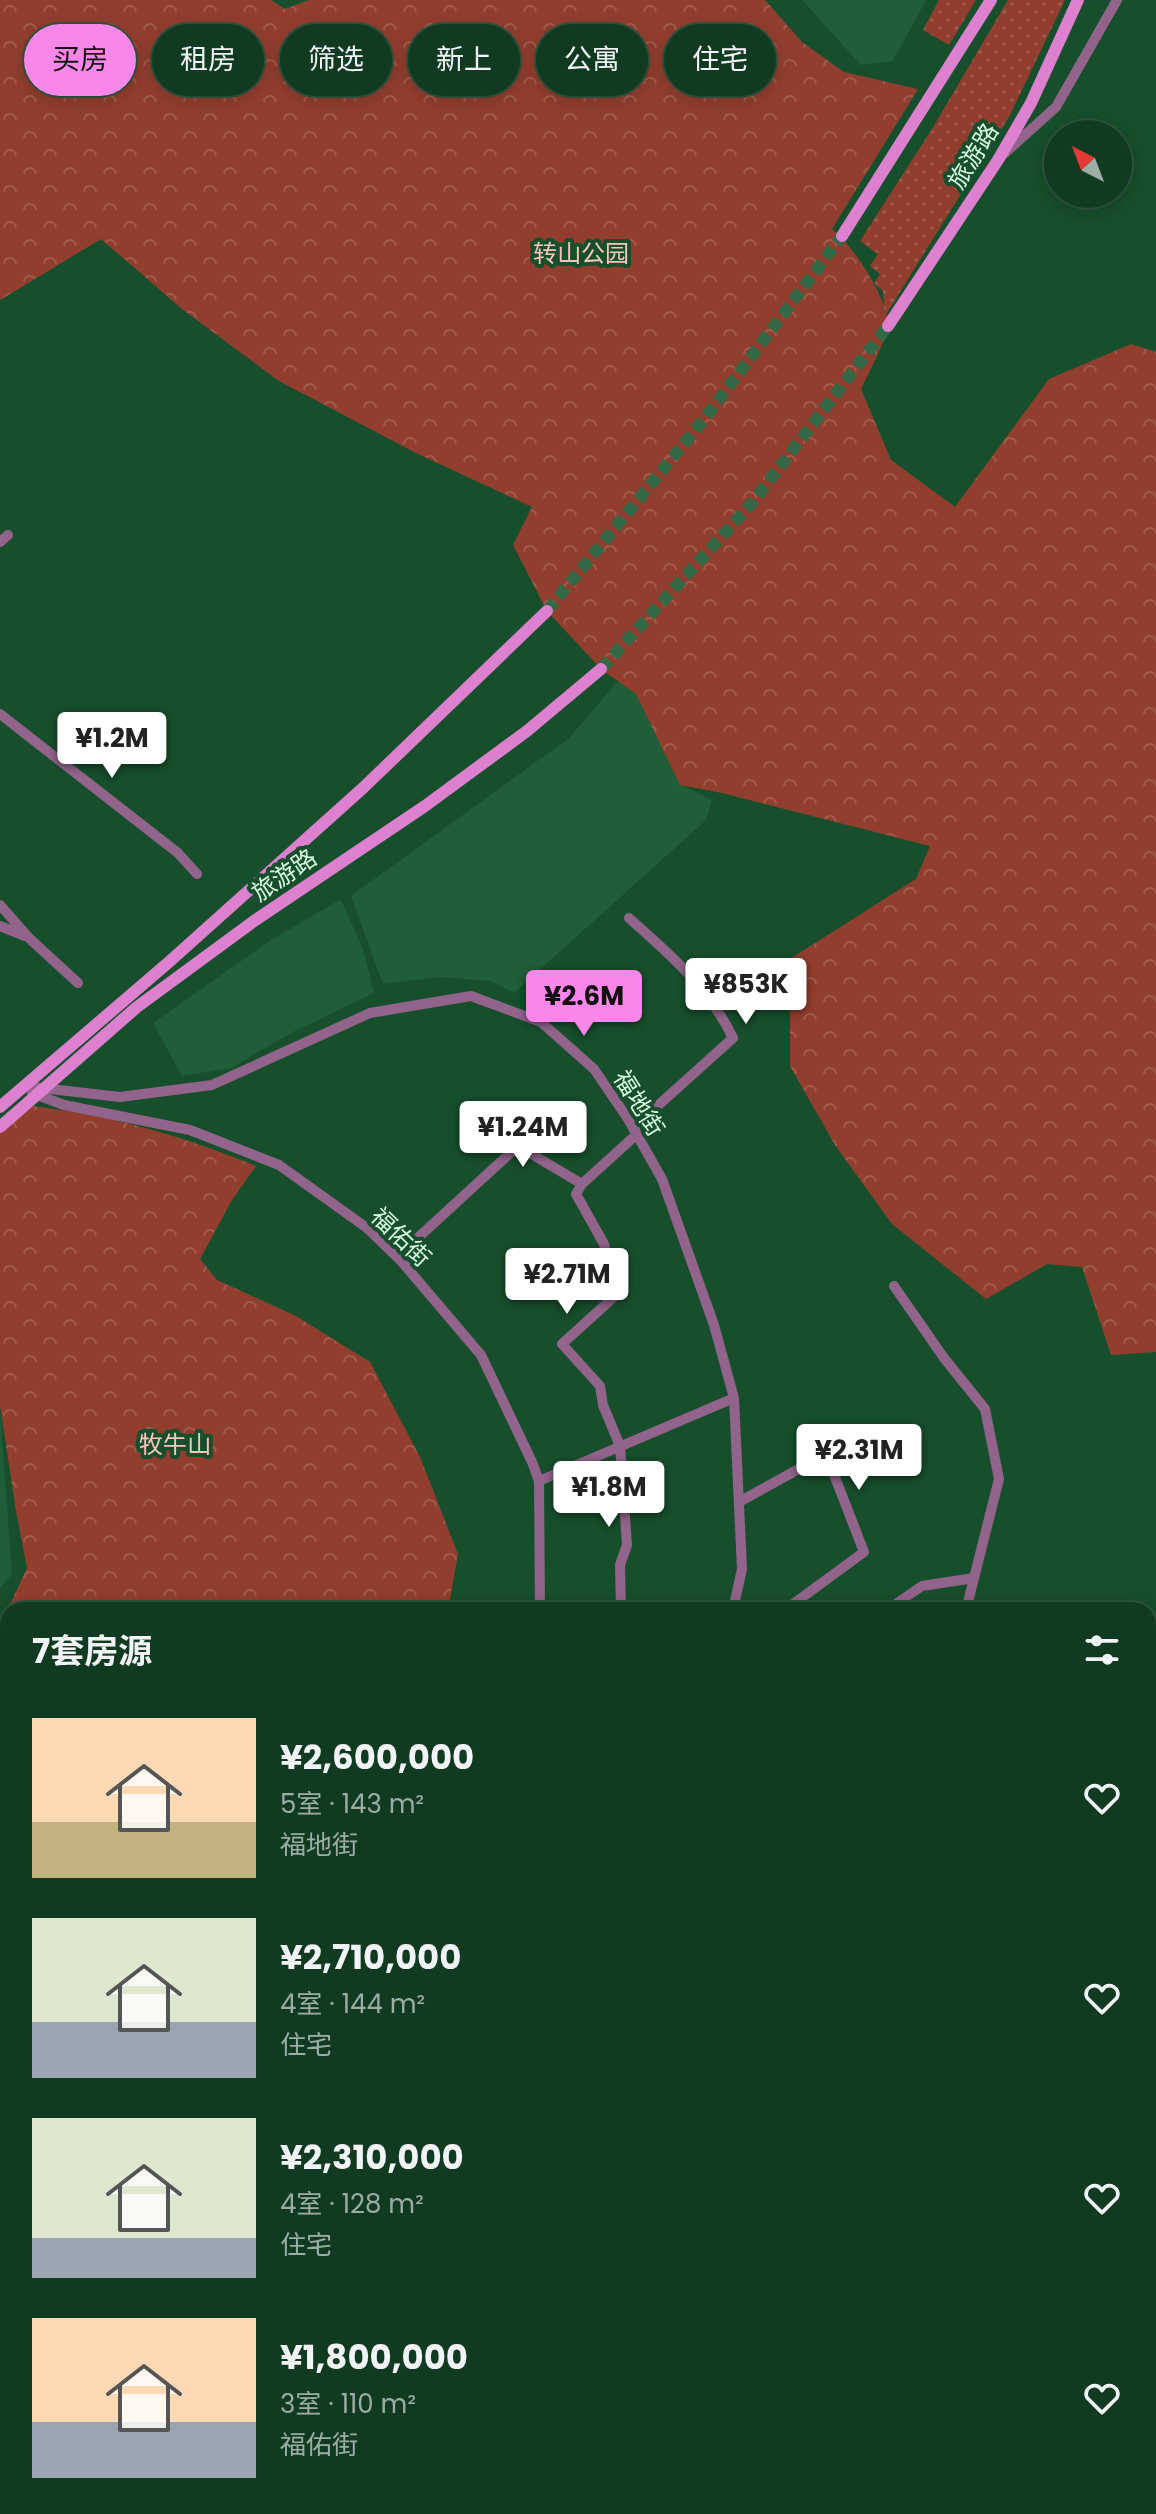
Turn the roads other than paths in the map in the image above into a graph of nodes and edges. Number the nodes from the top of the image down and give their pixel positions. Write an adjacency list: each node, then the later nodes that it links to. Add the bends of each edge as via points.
1 (991, 0): 5 (main road)
2 (1078, 0): 4 (main road, 旅游路, via 1031,103)
3 (1117, 0): 4 (street, via 1056,107)
4 (998, 160): 6 (main road, 旅游路)
5 (842, 236)
6 (888, 326)
7 (547, 611): 16 (main road, 旅游路, via 351,799)
8 (601, 669): 17 (main road, 旅游路, via 425,806 137,1007)
9 (0, 714): 10 (street, via 178,853)
10 (197, 874)
11 (0, 905): 14 (street)
12 (629, 918): 20 (street, via 683,966 733,1038)
13 (0, 926): 14 (street)
14 (30, 939): 15 (street)
15 (78, 983)
16 (24, 1086): 17 (street, 福佑街); 18 (main road, 旅游路)
17 (40, 1093): 19 (main road, 旅游路); 20 (street, 福地街, via 120,1097 212,1085 370,1013 471,996 541,1022 594,1069); 22 (street, 福佑街, via 64,1105 190,1130 279,1165 367,1228)
18 (0, 1107)
19 (0, 1127)
20 (635, 1131): 21 (street); 24 (street, 福地街, via 667,1193)
21 (582, 1184): 22 (street, via 518,1146); 25 (street, via 576,1194 604,1244 615,1296 562,1344 600,1386)
22 (397, 1257): 26 (street, 福佑街, via 481,1355)
23 (894, 1286): 28 (street, via 985,1409 999,1479)
24 (734, 1398): 25 (street); 27 (street, 福地街)
25 (620, 1446): 26 (street); 30 (street, via 627,1545 620,1565)
26 (539, 1481): 29 (street, 福佑街)
27 (739, 1502): 31 (street, 福地街, via 742,1569); 32 (street, via 826,1454 864,1552)
28 (974, 1578): 33 (street, via 922,1586); 34 (street)
29 (540, 1602)
30 (621, 1602)
31 (735, 1602)
32 (796, 1602)
33 (899, 1602)
34 (968, 1602)

